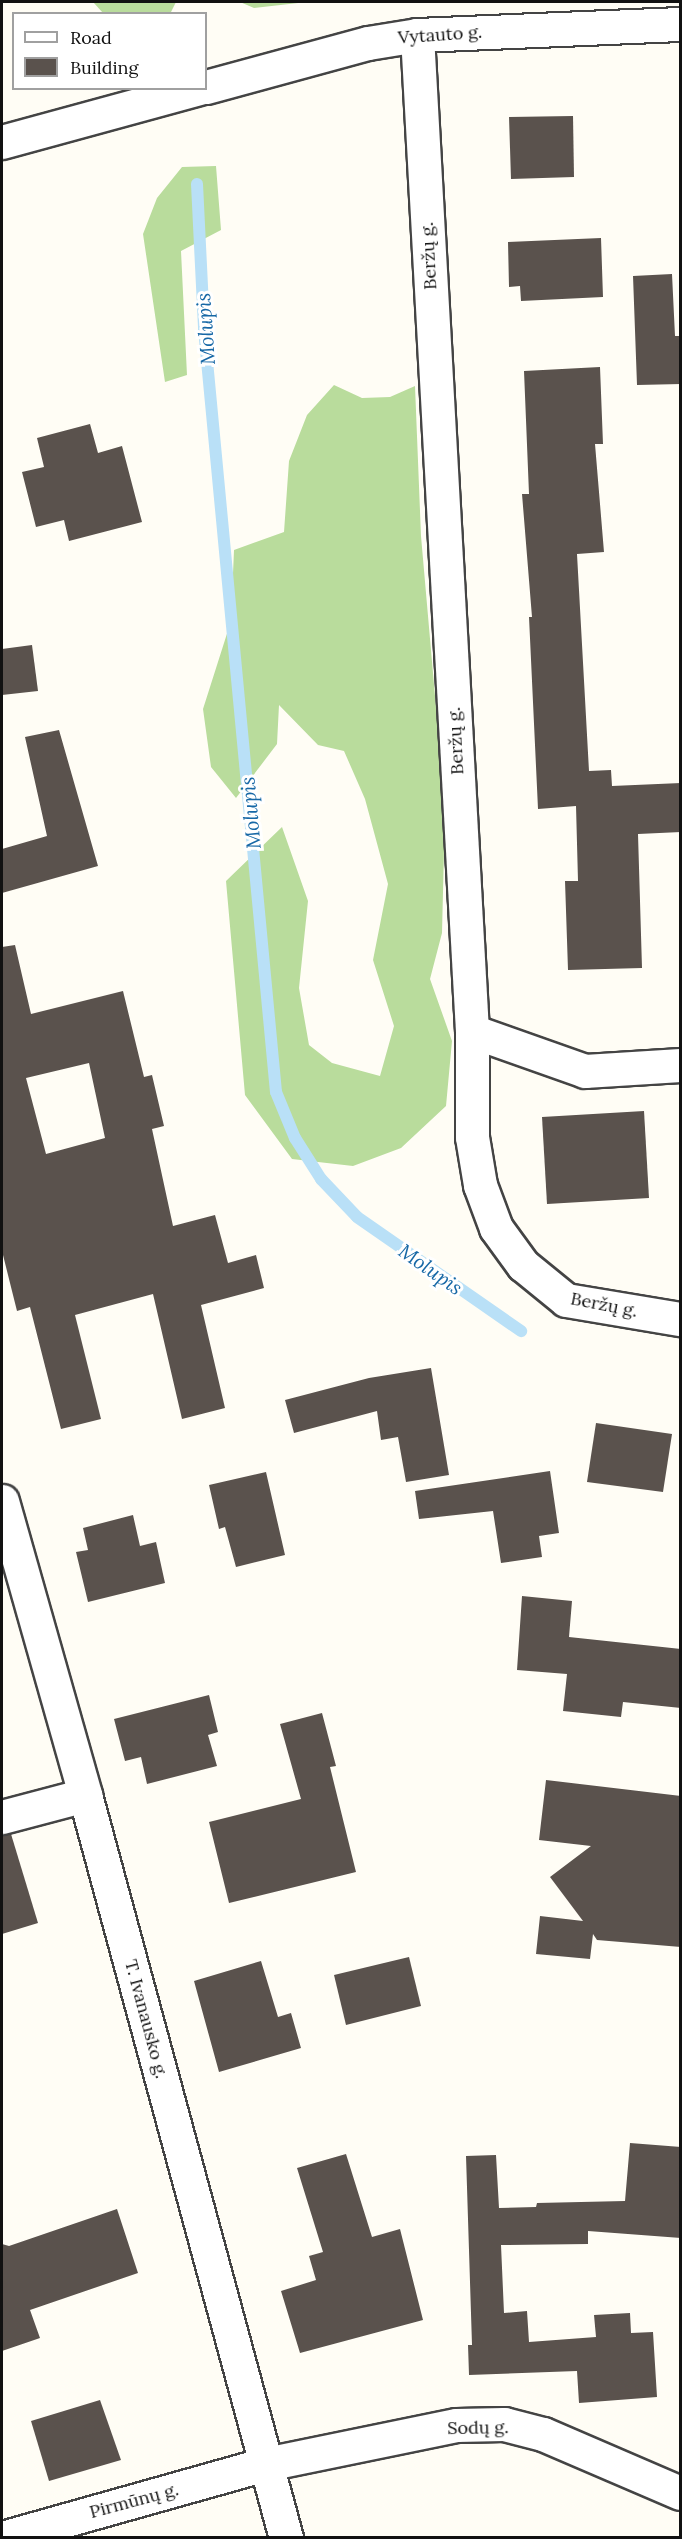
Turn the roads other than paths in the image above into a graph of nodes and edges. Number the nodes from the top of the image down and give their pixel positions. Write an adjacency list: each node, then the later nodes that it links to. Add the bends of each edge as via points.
1 (681, 24): 2 (street, Vytauto g.)
2 (417, 35): 3 (street, Vytauto g., via 368,43); 6 (street, Beržų g.)
3 (207, 87)
4 (192, 90): 5 (street)
5 (2, 142)
6 (472, 1031): 7 (street, via 585,1071); 8 (street, Beržų g., via 472,1137 480,1185 496,1228 523,1265 566,1300)
7 (681, 1065)
8 (681, 1319)
9 (2, 1501): 10 (street, T. Ivanausko g.)
10 (85, 1795): 11 (street); 12 (street, T. Ivanausko g.)
11 (2, 1817)
12 (266, 2464): 13 (street, Sodų g., via 456,2425 504,2424 543,2434); 14 (street, Pirmūnų g.); 15 (street, T. Ivanausko g.)
13 (681, 2493)
14 (2, 2538)
15 (286, 2538)

